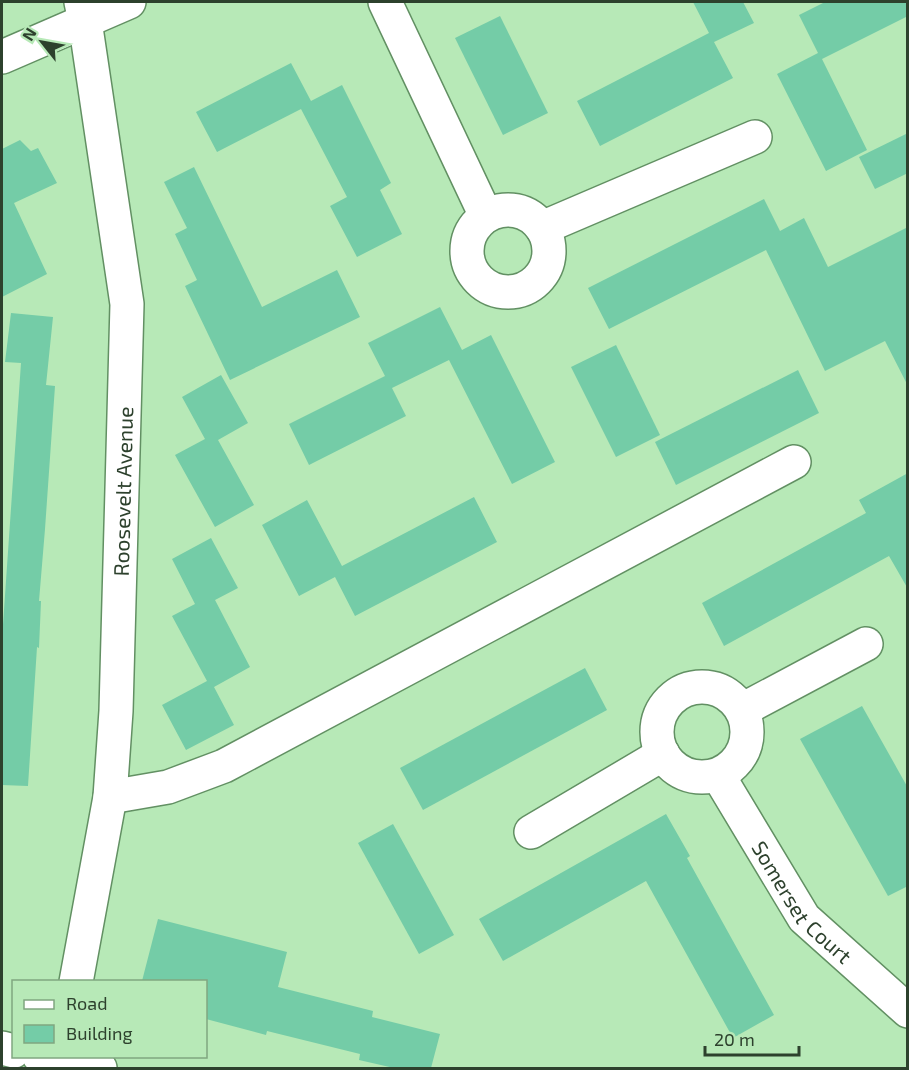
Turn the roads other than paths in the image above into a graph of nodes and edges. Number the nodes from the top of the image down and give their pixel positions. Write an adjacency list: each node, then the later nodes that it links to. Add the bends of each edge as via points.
1 (129, 2): 3 (street)
2 (385, 2): 6 (street)
3 (83, 11): 4 (street); 13 (street, Roosevelt Avenue, via 127,304 116,711)
4 (2, 57)
5 (755, 137): 7 (street)
6 (486, 216): 7 (street, via 514,210 530,216); 7 (street, via 473,230 467,246 468,259 474,275 487,287 503,292 520,291 536,283 546,269 550,252)
7 (542, 228)
8 (794, 462): 13 (street, via 224,766 168,787)
9 (866, 644): 10 (street)
10 (742, 710): 11 (street, via 726,694 708,687 676,695 658,722 657,736); 12 (street, via 748,729 745,747 735,764)
11 (663, 754): 12 (street, via 675,769 692,777); 14 (street)
12 (718, 775): 16 (street, Somerset Court, via 804,918)
13 (110, 797): 15 (street, Roosevelt Avenue)
14 (531, 832)
15 (76, 980)
16 (908, 1011)
17 (49, 1060): 18 (street)
18 (100, 1068)

